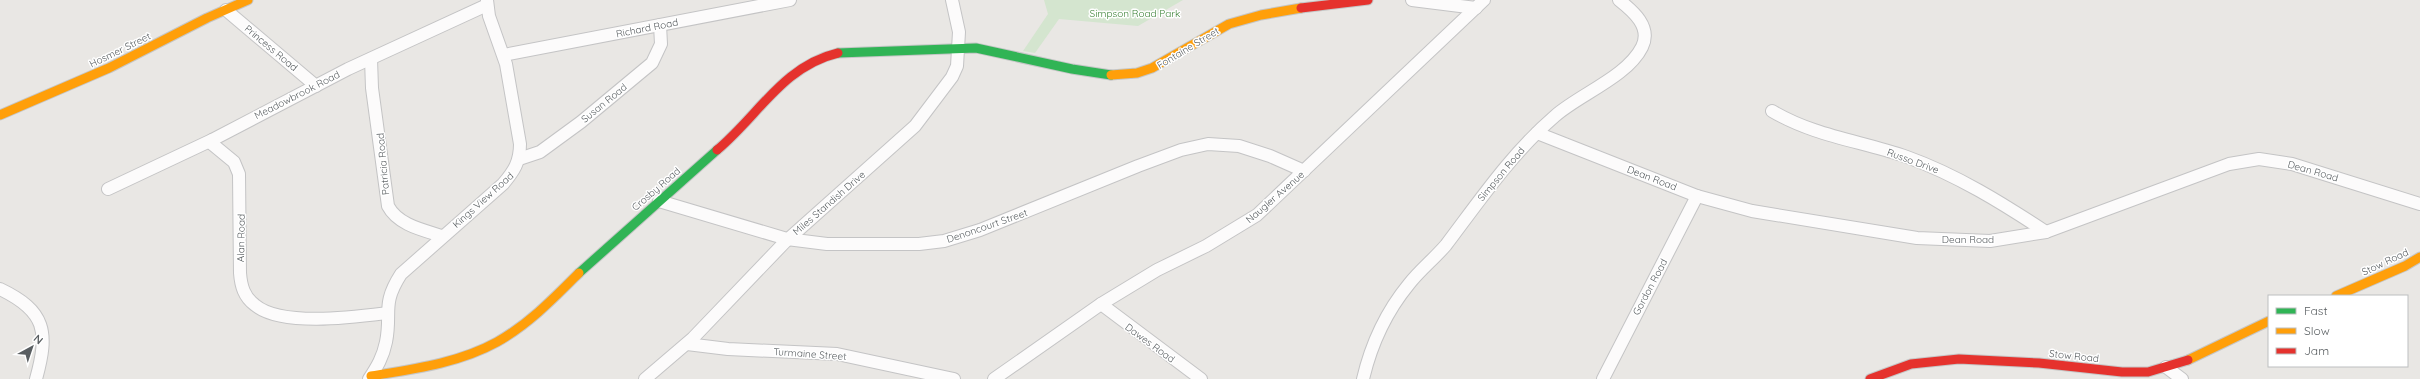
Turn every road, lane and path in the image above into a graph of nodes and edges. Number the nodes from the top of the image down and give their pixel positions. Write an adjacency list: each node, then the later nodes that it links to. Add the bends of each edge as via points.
1 (248, 0): 9 (street, Hosmer Street)
2 (788, 0): 10 (street, Richard Road)
3 (952, 0): 11 (street, Miles Standish Drive, via 958,21)
4 (1368, 0): 11 (street, Fontaine Street, via 1245,19 1208,34 1151,70 1136,74 1118,75 1082,70)
5 (1412, 0): 8 (street)
6 (1619, 0): 17 (street, Simpson Road, via 1644,25 1646,36 1637,56 1628,66 1567,106)
7 (487, 2): 12 (street, via 492,26); 13 (street, Meadowbrook Road)
8 (1480, 4): 20 (street, Naugler Avenue)
9 (226, 10): 14 (street, Princess Road); 16 (street, Hosmer Street, via 109,68)
10 (660, 25): 12 (street, Richard Road); 19 (street, Susan Road, via 661,44 652,63 610,99 540,152)
11 (960, 46): 23 (street, Crosby Road, via 827,55 803,65 782,82 742,128); 27 (street, Miles Standish Drive, via 957,66 952,77 915,126)
12 (504, 55): 19 (street, via 518,132)
13 (371, 59): 14 (street, Meadowbrook Road); 26 (street, Patricia Road, via 373,93 380,128 385,198 390,210 402,221)
14 (316, 86): 18 (street, Meadowbrook Road)
15 (1772, 111): 25 (street, Russo Drive, via 1789,123 1806,129 1906,157 1928,166 1971,186)
16 (0, 115)
17 (1537, 133): 22 (street, Dean Road); 37 (street, Simpson Road, via 1445,245 1408,285 1380,333)
18 (212, 140): 21 (street, Meadowbrook Road); 32 (street, Alan Road, via 212,143 236,164 241,178 243,223 239,252 242,284 251,303 268,313 296,316 366,316)
19 (519, 159): 26 (street, Kings View Road, via 515,170 503,184)
20 (1304, 171): 27 (street, Denoncourt Street, via 1239,146 1208,144 1181,150 980,230 944,241 919,244 834,244); 31 (street, Naugler Avenue, via 1244,224 1157,270)
21 (108, 190)
22 (1697, 196): 25 (street, Dean Road, via 1752,211 1917,238 1990,241); 43 (street, Gordon Road)
23 (659, 201): 27 (street, Denoncourt Street); 36 (street, Crosby Road, via 542,308 499,341 465,357)
24 (2420, 204): 25 (street, Dean Road, via 2292,164 2259,159 2229,164)
25 (2046, 232)
26 (442, 236): 32 (street, Kings View Road, via 401,274 390,291)
27 (787, 239): 34 (street, Miles Standish Drive)
28 (2420, 257): 30 (street, Stow Road)
29 (0, 289): 38 (street, via 27,303 38,313 43,326 41,358)
30 (2338, 295)
31 (1101, 304): 41 (street, Naugler Avenue); 42 (street, Dawes Road)
32 (387, 313): 36 (street, Kings View Road, via 386,341 381,360)
33 (2268, 321): 35 (street, Stow Road, via 2204,353)
34 (687, 344): 39 (street, Miles Standish Drive); 40 (street, Turmaine Street, via 728,349 837,354)
35 (2166, 367): 44 (street, Stow Road, via 2148,372 2122,372 2039,363 1934,360 1904,366); 45 (street)
36 (370, 377)
37 (1366, 378)
38 (36, 379)
39 (645, 379)
40 (954, 379)
41 (994, 379)
42 (1201, 379)
43 (1603, 379)
44 (1870, 379)
45 (2182, 379)

